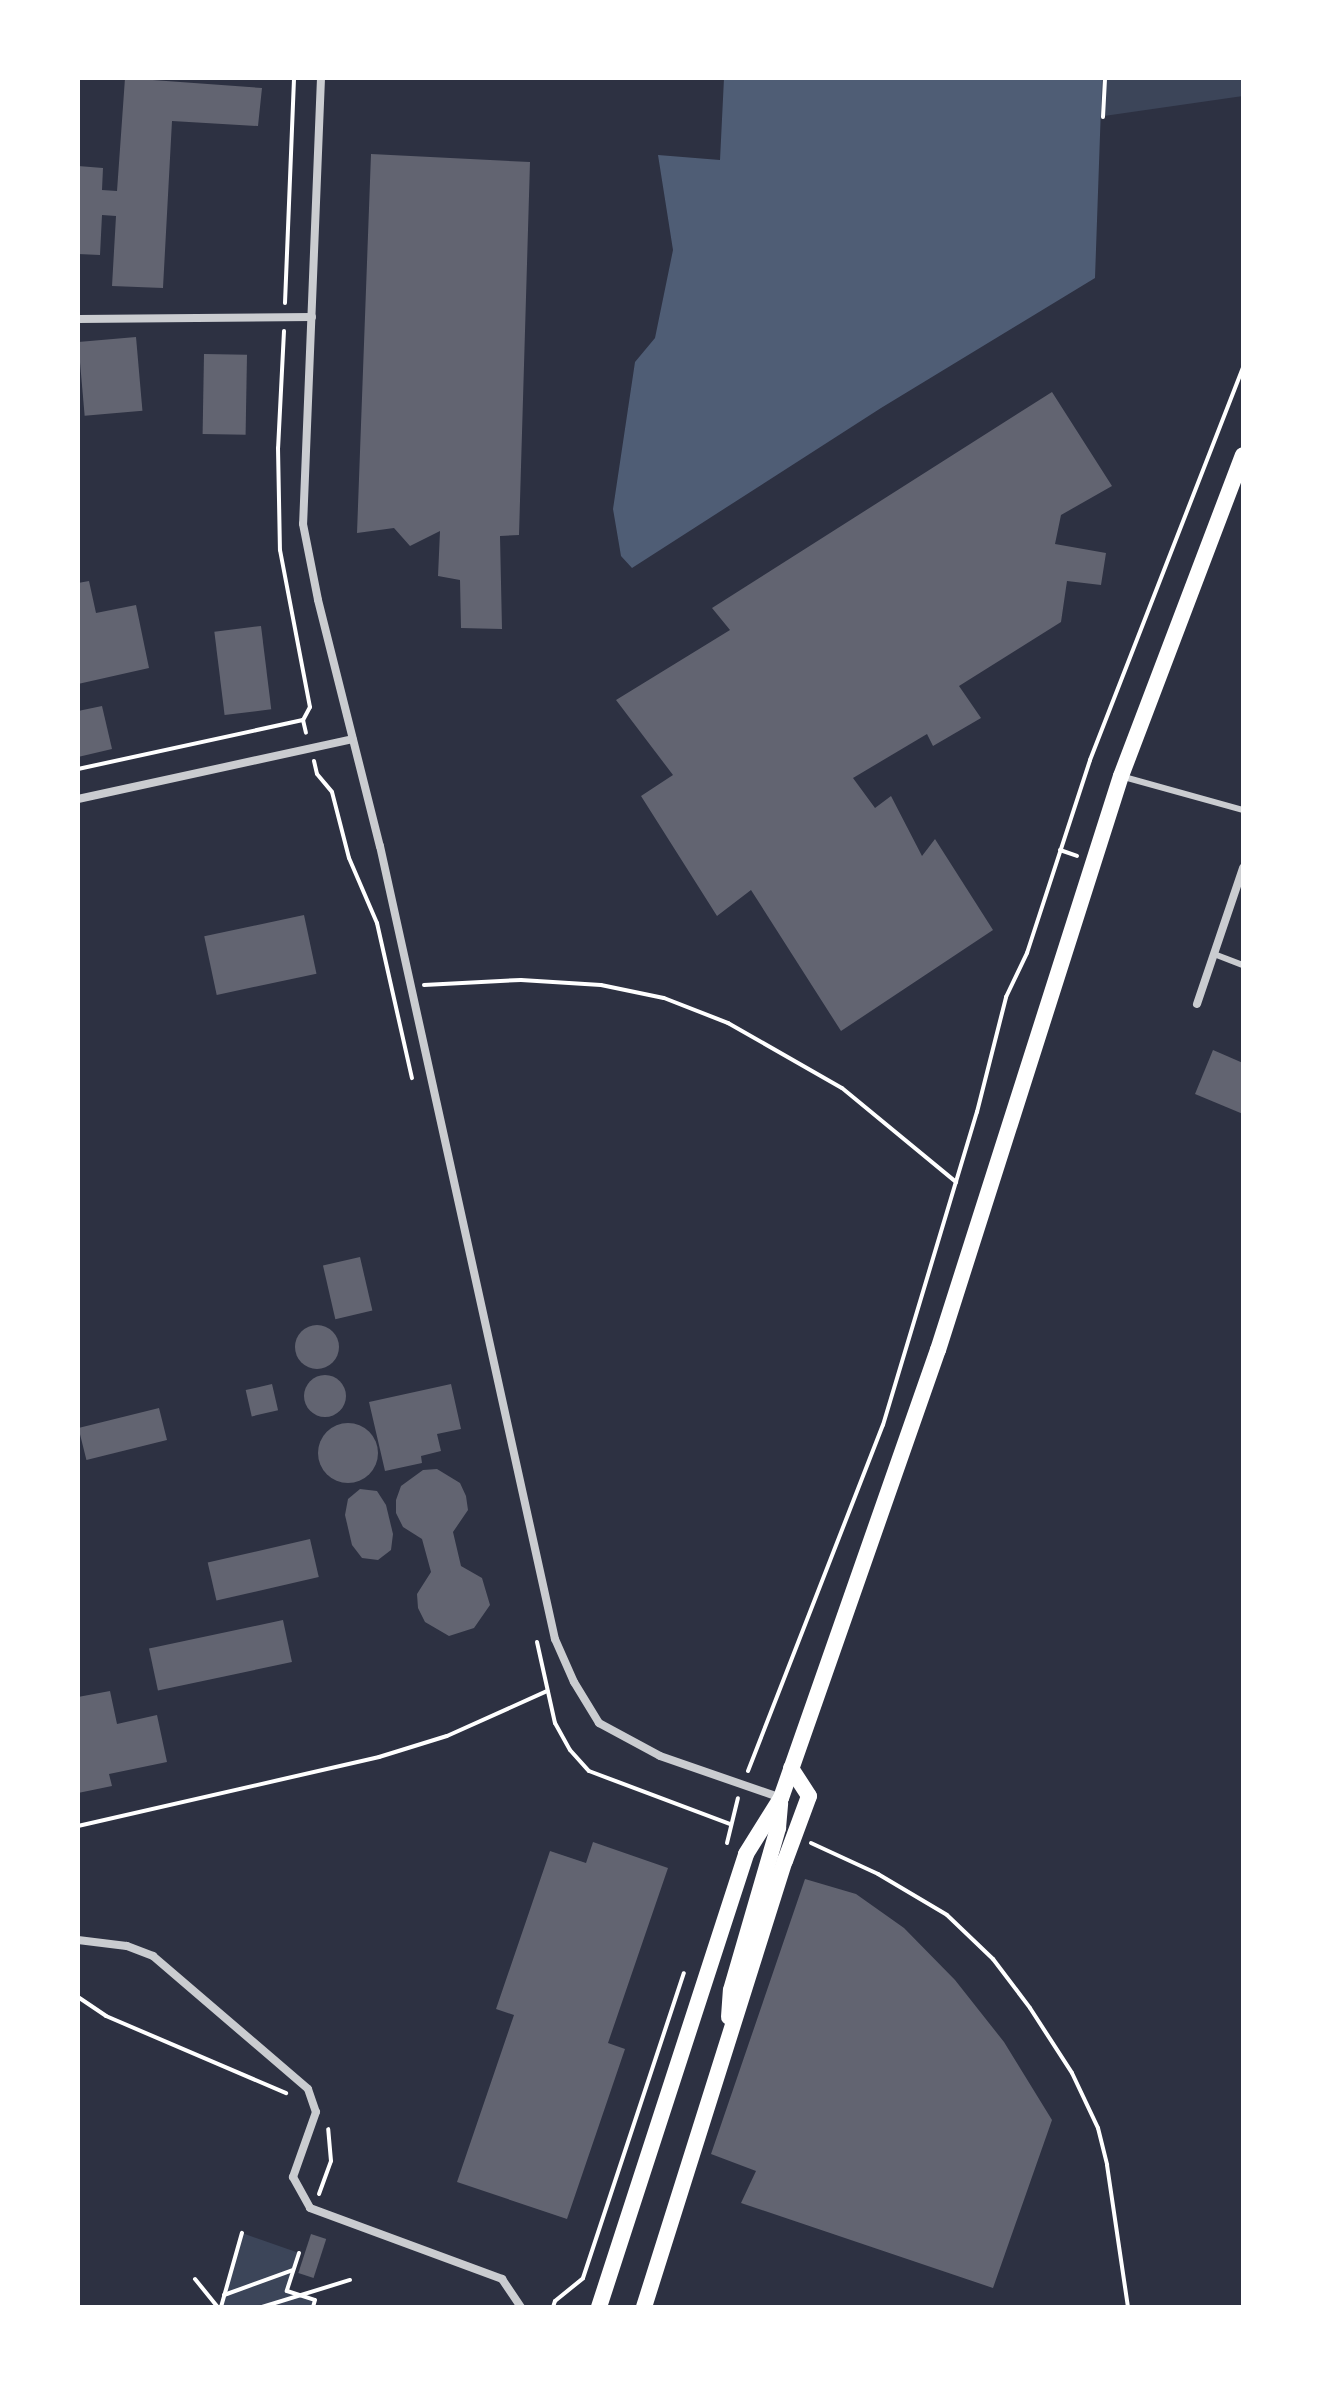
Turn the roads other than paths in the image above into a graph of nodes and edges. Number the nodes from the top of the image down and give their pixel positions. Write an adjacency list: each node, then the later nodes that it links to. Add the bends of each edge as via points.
1 (321, 78): 2 (street)
2 (312, 317): 3 (street); 5 (street, via 303,524)
3 (78, 319)
4 (1243, 455): 6 (main road)
5 (353, 739): 7 (street); 14 (street, via 555,1639 599,1723 660,1756)
6 (1121, 776): 8 (lane); 13 (main road, via 938,1350)
7 (78, 799)
8 (1243, 810)
9 (1243, 868): 10 (street)
10 (1214, 954): 11 (lane); 12 (street)
11 (1243, 965)
12 (1197, 1004)
13 (791, 1768): 14 (main road); 16 (main road, via 809,1794)
14 (781, 1798): 16 (main road, via 778,1828 731,1990); 18 (main road, via 746,1854)
15 (78, 1940): 17 (street, via 127,1946 153,1956 308,2089 315,2115 293,2177 313,2209 502,2279)
16 (727, 2046): 19 (main road)
17 (521, 2307)
18 (599, 2307)
19 (644, 2307)

